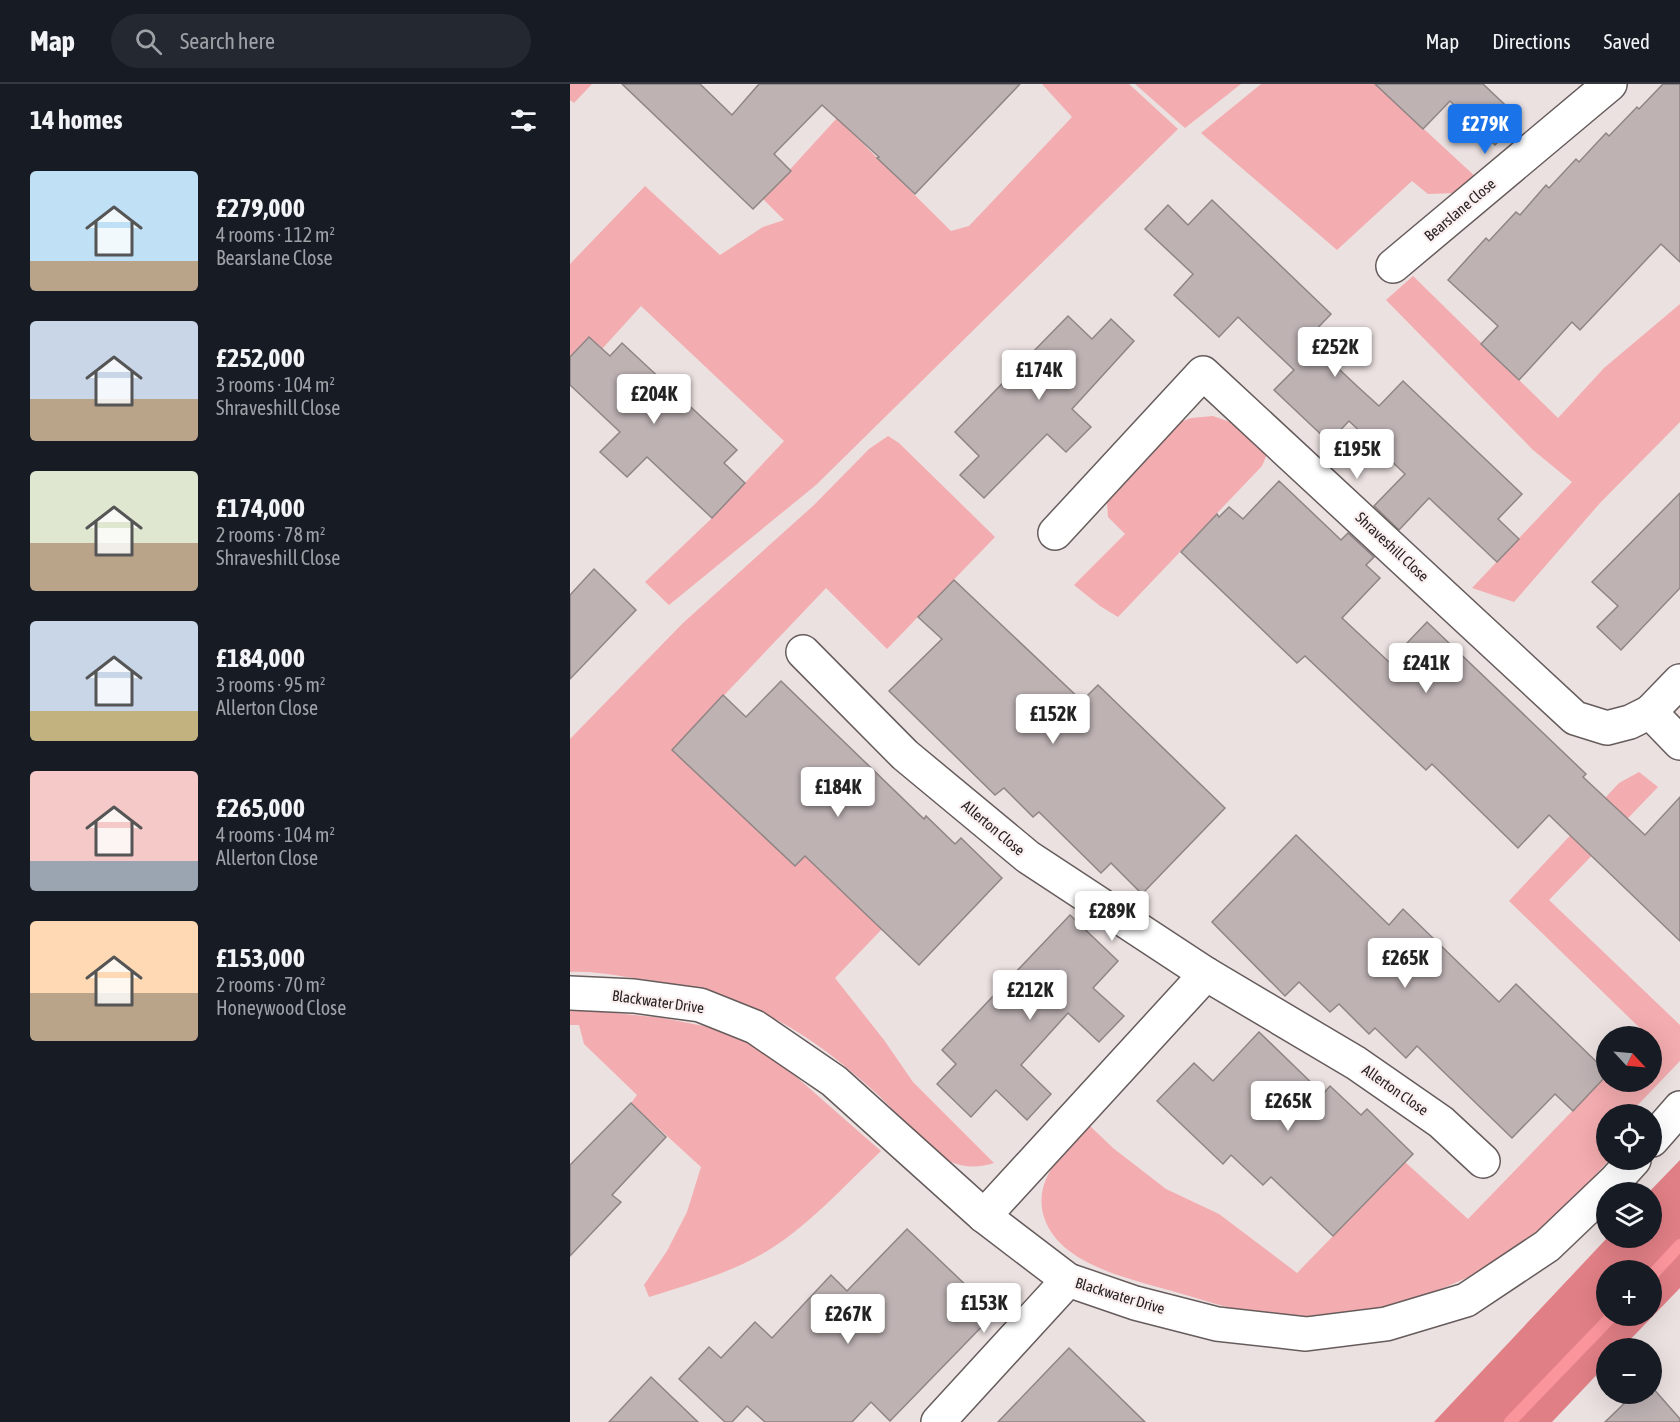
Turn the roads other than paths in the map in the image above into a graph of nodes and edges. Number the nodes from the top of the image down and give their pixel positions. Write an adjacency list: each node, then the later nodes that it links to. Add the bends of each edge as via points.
1 (1610, 84): 2 (street, Bearslane Close)
2 (1393, 266)
3 (1055, 533): 6 (street, Shraveshill Close, via 1203,373 1575,718 1607,728)
4 (803, 652): 8 (street, Allerton Close, via 905,755 1028,857)
5 (1680, 681): 6 (street, Shraveshill Close)
6 (1650, 712): 7 (street)
7 (1680, 743)
8 (1206, 975): 12 (street, Allerton Close, via 1356,1063 1441,1122); 14 (street)
9 (570, 993): 14 (street, Blackwater Drive, via 700,1005 755,1027 834,1081)
10 (1680, 1108): 11 (street)
11 (1662, 1129)
12 (1483, 1161)
13 (1625, 1170): 15 (street, Blackwater Drive, via 1547,1246 1466,1300 1386,1324 1306,1334 1216,1324)
14 (984, 1216): 15 (street, Blackwater Drive)
15 (1068, 1280): 16 (street)
16 (938, 1422)

